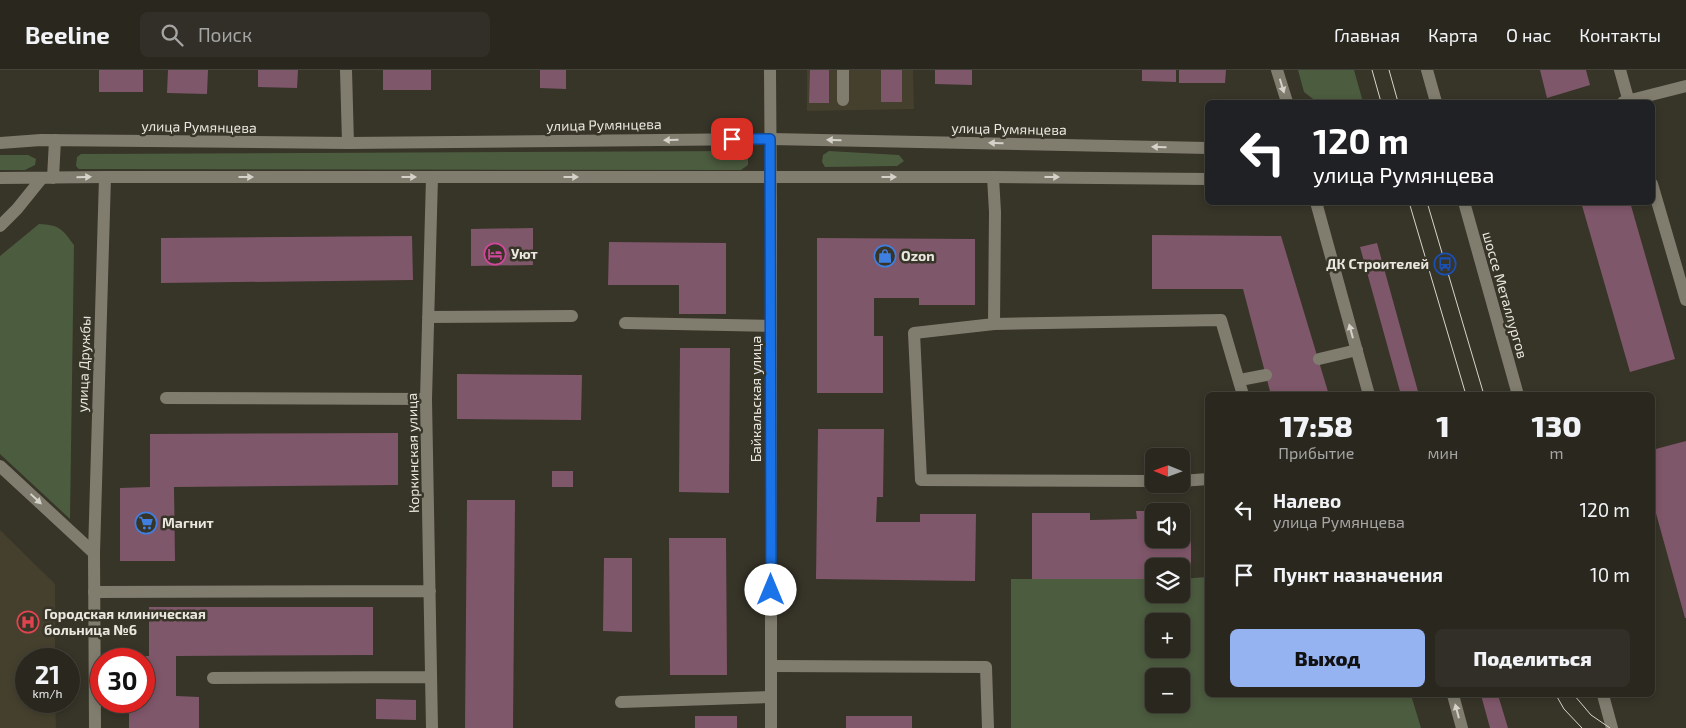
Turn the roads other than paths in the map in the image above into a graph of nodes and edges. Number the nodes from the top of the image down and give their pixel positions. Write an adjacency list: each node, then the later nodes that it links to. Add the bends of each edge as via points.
1 (346, 70): 16 (main road)
2 (770, 70): 13 (main road, Байкальская улица)
3 (843, 70): 8 (main road)
4 (1277, 70): 9 (main road, one-way to 9)
5 (1427, 70): 10 (main road)
6 (1621, 71): 11 (main road)
7 (1686, 86): 12 (main road)
8 (843, 100)
9 (1286, 100)
10 (1435, 100)
11 (1627, 100)
12 (1634, 100)
13 (770, 139): 16 (main road, улица Румянцева, one-way to 16); 17 (main road, улица Румянцева, one-way to 13); 20 (main road, Байкальская улица)
14 (55, 140): 15 (main road, улица Румянцева); 16 (main road, улица Румянцева); 23 (main road)
15 (0, 142)
16 (348, 143)
17 (1205, 148)
18 (105, 177): 19 (main road, one-way to 19); 23 (main road, one-way to 18); 48 (main road, улица Дружбы)
19 (432, 177): 20 (main road, one-way to 20); 31 (main road, Коркинская улица)
20 (771, 177): 21 (main road, one-way to 21); 34 (main road, Байкальская улица)
21 (993, 177): 24 (main road, one-way to 24); 33 (main road)
22 (0, 178): 23 (main road)
23 (48, 178): 28 (main road)
24 (1205, 179)
25 (1655, 194): 29 (main road)
26 (1317, 205): 35 (main road, one-way to 26)
27 (1465, 205): 41 (main road, шоссе Металлургов)
28 (0, 226)
29 (1686, 300)
30 (572, 316): 31 (main road)
31 (428, 317): 43 (main road, Коркинская улица)
32 (625, 323): 34 (main road)
33 (994, 324): 38 (main road, via 1221,320); 46 (main road, via 914,333 921,480)
34 (771, 326): 51 (main road, Байкальская улица)
35 (1357, 350): 36 (main road); 40 (main road)
36 (1319, 359)
37 (1266, 375): 38 (main road)
38 (1240, 380): 39 (main road)
39 (1242, 392)
40 (1368, 392)
41 (1517, 392)
42 (166, 398): 43 (main road)
43 (426, 399): 49 (main road, Коркинская улица)
44 (0, 466): 48 (main road, one-way to 48)
45 (1205, 480): 47 (main road)
46 (1145, 481)
47 (1190, 481)
48 (94, 553): 50 (main road, улица Дружбы)
49 (430, 591): 50 (main road); 52 (main road, Коркинская улица)
50 (94, 592): 58 (main road, улица Дружбы)
51 (771, 666): 54 (main road, Байкальская улица); 61 (main road, via 986,667)
52 (431, 677): 53 (main road); 59 (main road, Коркинская улица)
53 (213, 678)
54 (771, 697): 57 (main road); 60 (main road, Байкальская улица)
55 (1454, 697): 62 (main road, one-way to 55)
56 (1604, 697): 63 (main road)
57 (621, 702)
58 (95, 728)
59 (432, 728)
60 (771, 728)
61 (988, 728)
62 (1462, 728)
63 (1612, 728)

